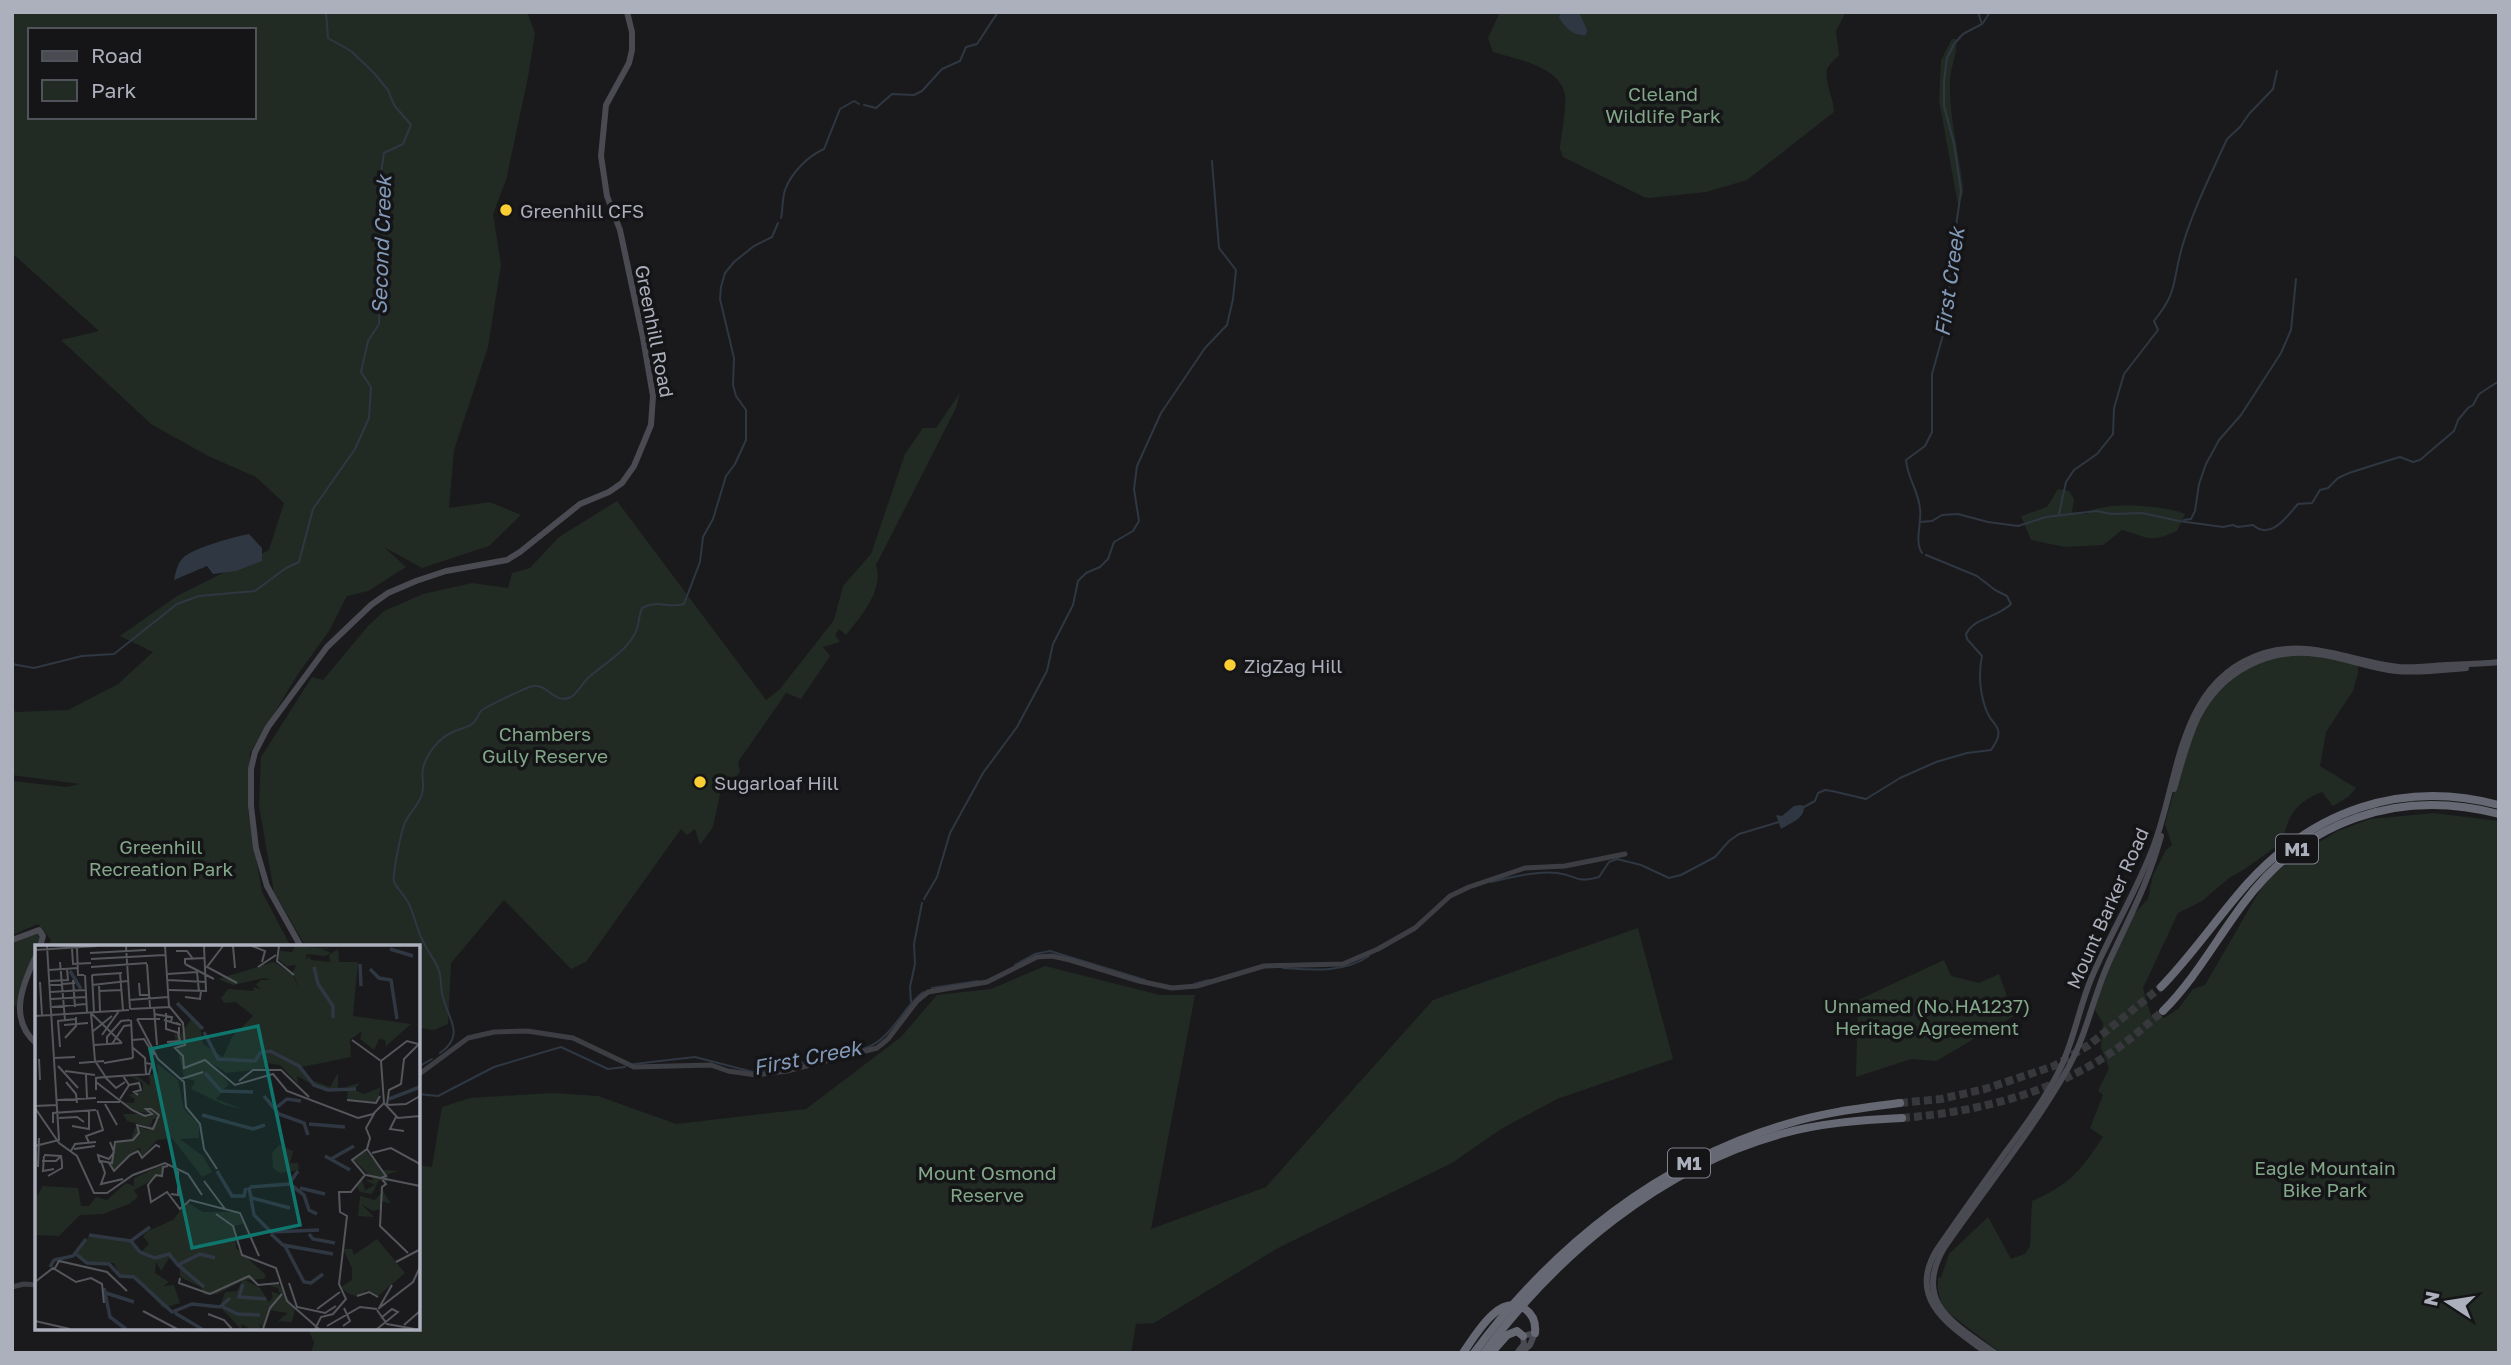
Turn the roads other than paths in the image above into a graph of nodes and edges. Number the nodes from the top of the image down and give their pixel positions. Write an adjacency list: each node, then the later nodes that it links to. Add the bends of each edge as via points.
1 (627, 12): 9 (main road, Greenhill Road, via 632,50 606,106 601,156 653,396 651,425 622,483 580,504 520,552 507,560 416,581 371,605 327,647 268,727 251,769 257,848 267,886)
2 (2499, 663): 6 (main road, Mount Barker Road, via 2410,672 2315,653 2292,653 2251,663 2225,681 2199,715)
3 (2499, 805): 13 (highway, M1, via 2448,796 2407,797 2366,805 2327,820 2292,842 2261,870)
4 (2499, 814): 14 (highway, M1, via 2454,805 2412,805 2369,812 2320,834 2256,887 2204,963)
5 (1625, 855): 17 (street, via 1525,868 1469,887 1450,896 1415,928 1343,964 1264,966 1197,986 1172,988 1070,960 1037,957 987,982 928,992 877,1048 787,1071 756,1075 711,1065 634,1067 573,1038 519,1031 468,1038)
6 (2153, 856): 10 (main road, Mount Barker Road); 12 (main road, Mount Barker Road, via 2139,901)
7 (12, 940): 8 (main road, via 39,930)
8 (41, 945)
9 (300, 945)
10 (2101, 956): 12 (main road); 16 (main road, Mount Barker Road)
11 (35, 958): 15 (main road, via 19,1008 26,1034)
12 (2110, 960): 16 (main road, Mount Barker Road, via 2080,1042)
13 (2161, 987)
14 (2163, 1011)
15 (35, 1042)
16 (2062, 1072): 30 (main road, Mount Barker Road, via 1935,1251 1928,1269 1928,1294 1938,1314); 31 (main road, Mount Barker Road, via 1934,1269 1932,1289 1943,1313)
17 (420, 1074)
18 (1899, 1103): 22 (highway, M1, via 1792,1122 1692,1161 1603,1219 1555,1261)
19 (1902, 1118): 22 (highway, M1, via 1800,1129 1699,1166 1610,1224)
20 (35, 1285): 21 (street)
21 (12, 1287)
22 (1521, 1301): 26 (highway, M1); 27 (highway, M1)
23 (1535, 1334): 24 (main road); 25 (highway, via 1529,1312 1518,1306 1506,1307 1493,1314); 29 (main road)
24 (1523, 1336): 28 (highway, via 1510,1333); 29 (main road)
25 (1462, 1353)
26 (1474, 1353)
27 (1484, 1353)
28 (1490, 1353)
29 (1519, 1353)
30 (1987, 1353)
31 (1995, 1353)

